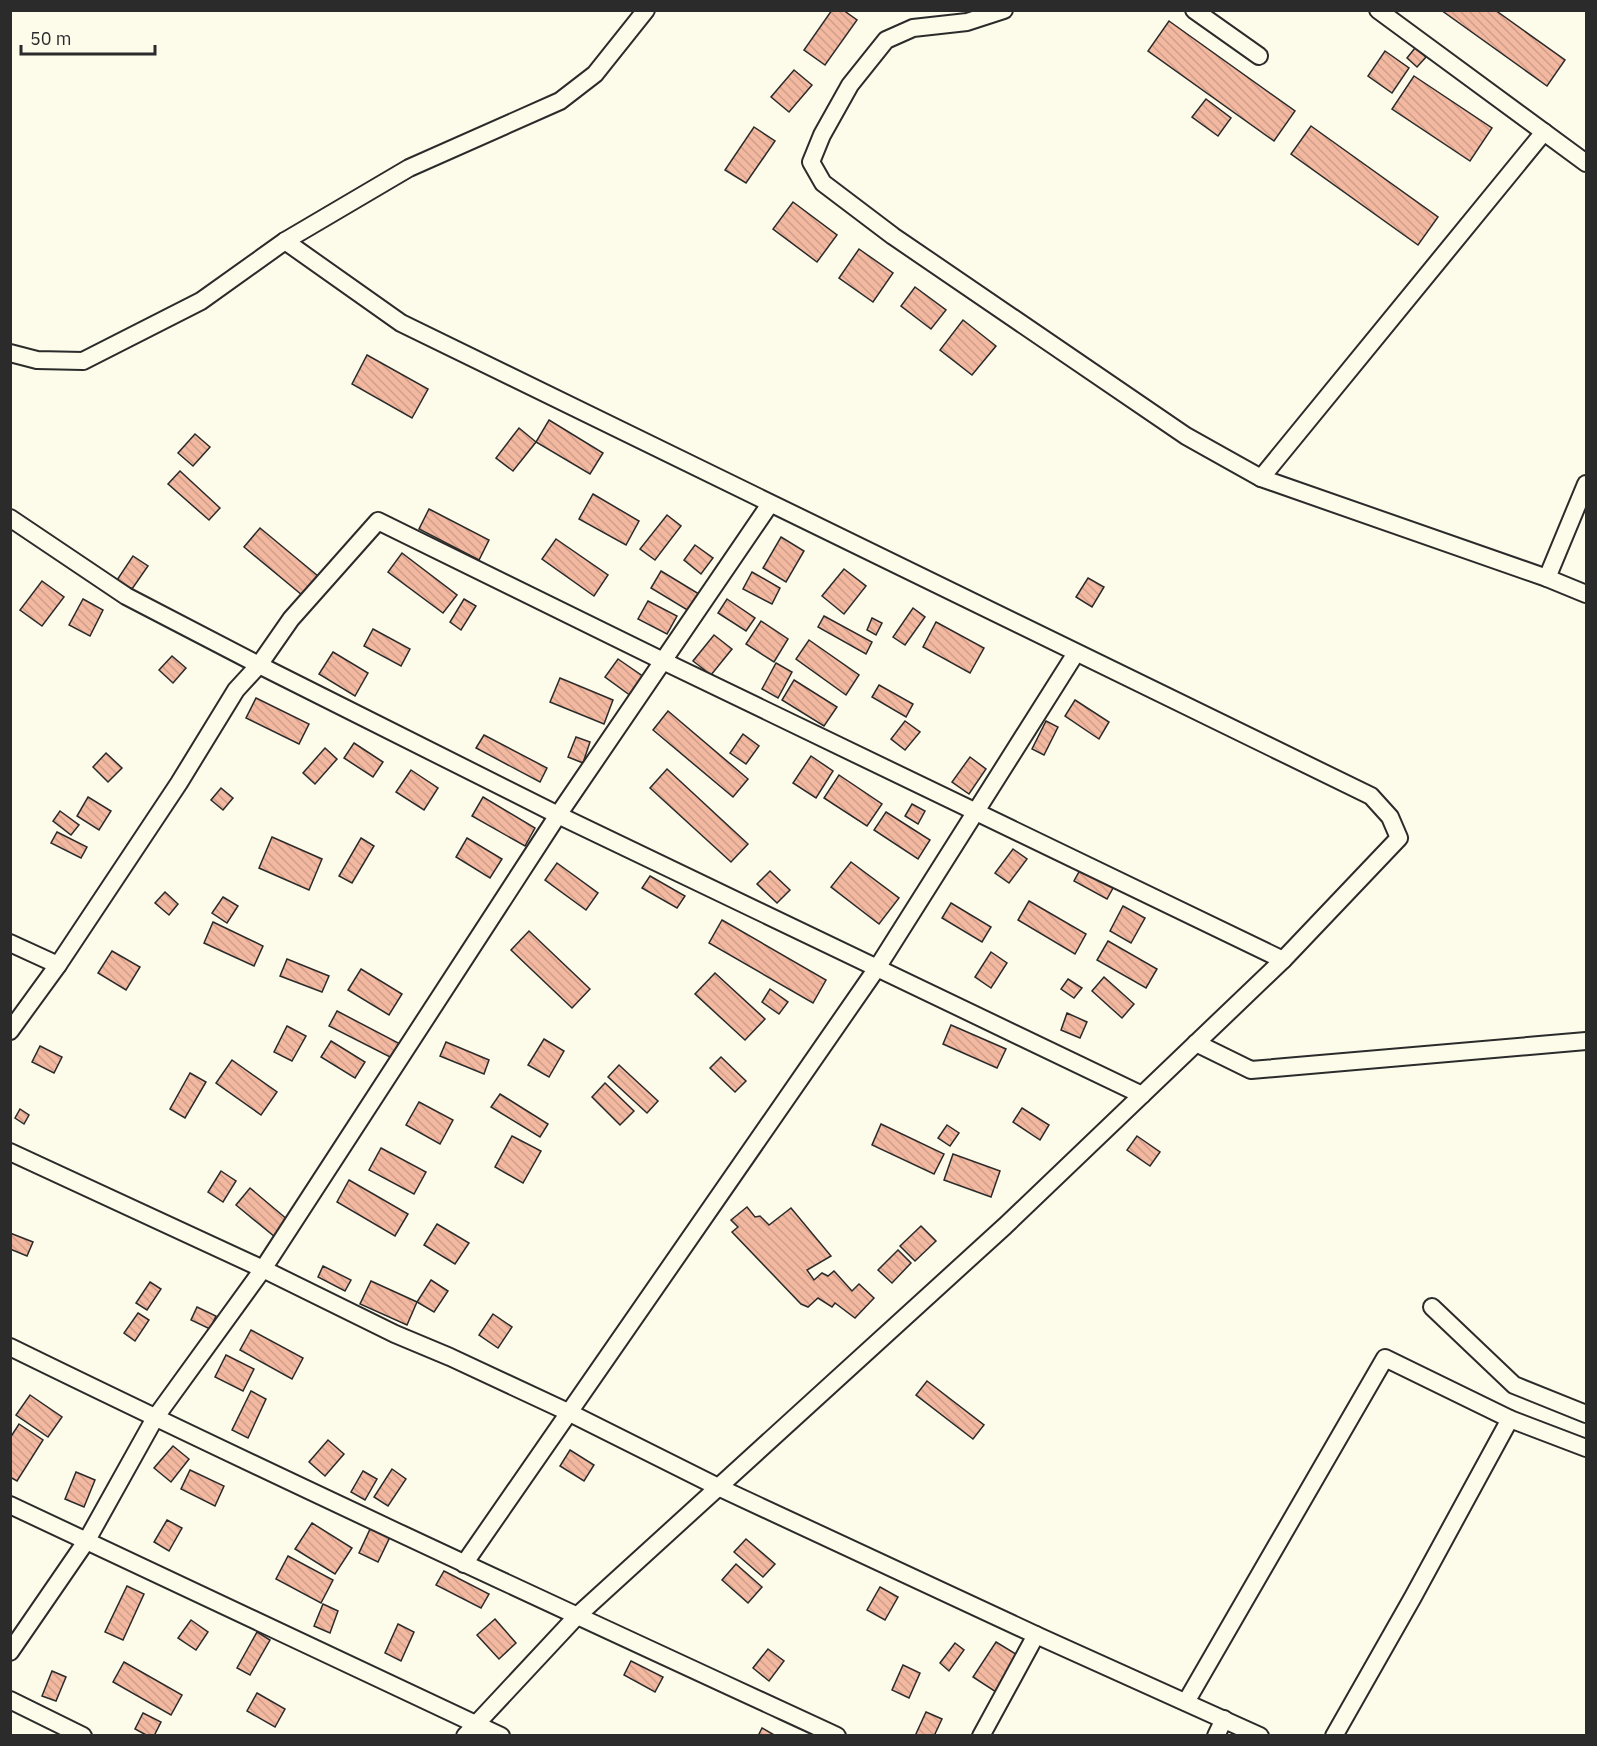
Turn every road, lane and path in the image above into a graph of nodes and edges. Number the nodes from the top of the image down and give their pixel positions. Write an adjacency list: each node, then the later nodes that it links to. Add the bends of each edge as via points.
1 (646, 10): 8 (street, via 595,74 560,101 409,168)
2 (1004, 10): 10 (street, via 967,22 913,28 886,40 850,85 811,162 823,183 893,236 1186,436)
3 (1194, 10): 5 (street)
4 (1378, 10): 6 (street)
5 (1259, 56)
6 (1544, 132): 7 (street); 10 (street)
7 (1587, 163)
8 (285, 241): 9 (street, via 201,301 83,361 37,360); 12 (street, via 401,323)
9 (10, 353)
10 (1261, 478): 14 (street)
11 (1587, 484): 14 (street)
12 (770, 504): 16 (street); 17 (street)
13 (10, 518): 18 (street, via 126,596)
14 (1547, 578): 15 (street)
15 (1587, 594)
16 (1076, 653): 19 (street); 22 (street, via 1371,796 1390,817 1399,837)
17 (663, 661): 18 (street, via 378,521 291,619); 19 (street); 20 (street)
18 (259, 665): 20 (street); 23 (street, via 236,690)
19 (975, 811): 22 (street); 24 (street)
20 (558, 815): 24 (street); 30 (street)
21 (10, 943): 23 (street)
22 (1283, 960): 27 (street)
23 (57, 965): 25 (street)
24 (877, 968): 28 (street); 33 (street)
25 (10, 1031)
26 (1587, 1041): 27 (street, via 1251,1070)
27 (1196, 1043): 28 (street)
28 (1142, 1095): 38 (street, via 1005,1226)
29 (10, 1152): 30 (street)
30 (263, 1269): 33 (street); 35 (street)
31 (1432, 1307): 34 (street, via 1514,1385)
32 (10, 1347): 35 (street)
33 (570, 1413): 38 (street); 41 (street)
34 (1587, 1413)
35 (155, 1418): 40 (street); 41 (street)
36 (1510, 1419): 37 (street); 46 (street, via 1385,1358); 55 (street)
37 (1587, 1448)
38 (718, 1487): 42 (street); 43 (street)
39 (10, 1505): 40 (street)
40 (87, 1540): 44 (street); 48 (street)
41 (464, 1564): 42 (street)
42 (577, 1616): 48 (street); 51 (street)
43 (1036, 1635): 46 (street); 52 (street)
44 (10, 1652)
45 (10, 1700): 49 (street)
46 (1186, 1702): 47 (street)
47 (1224, 1719): 53 (street); 54 (street)
48 (471, 1730): 50 (street)
49 (83, 1736)
50 (501, 1736)
51 (837, 1736)
52 (981, 1736)
53 (1216, 1736)
54 (1260, 1736)
55 (1334, 1736)

